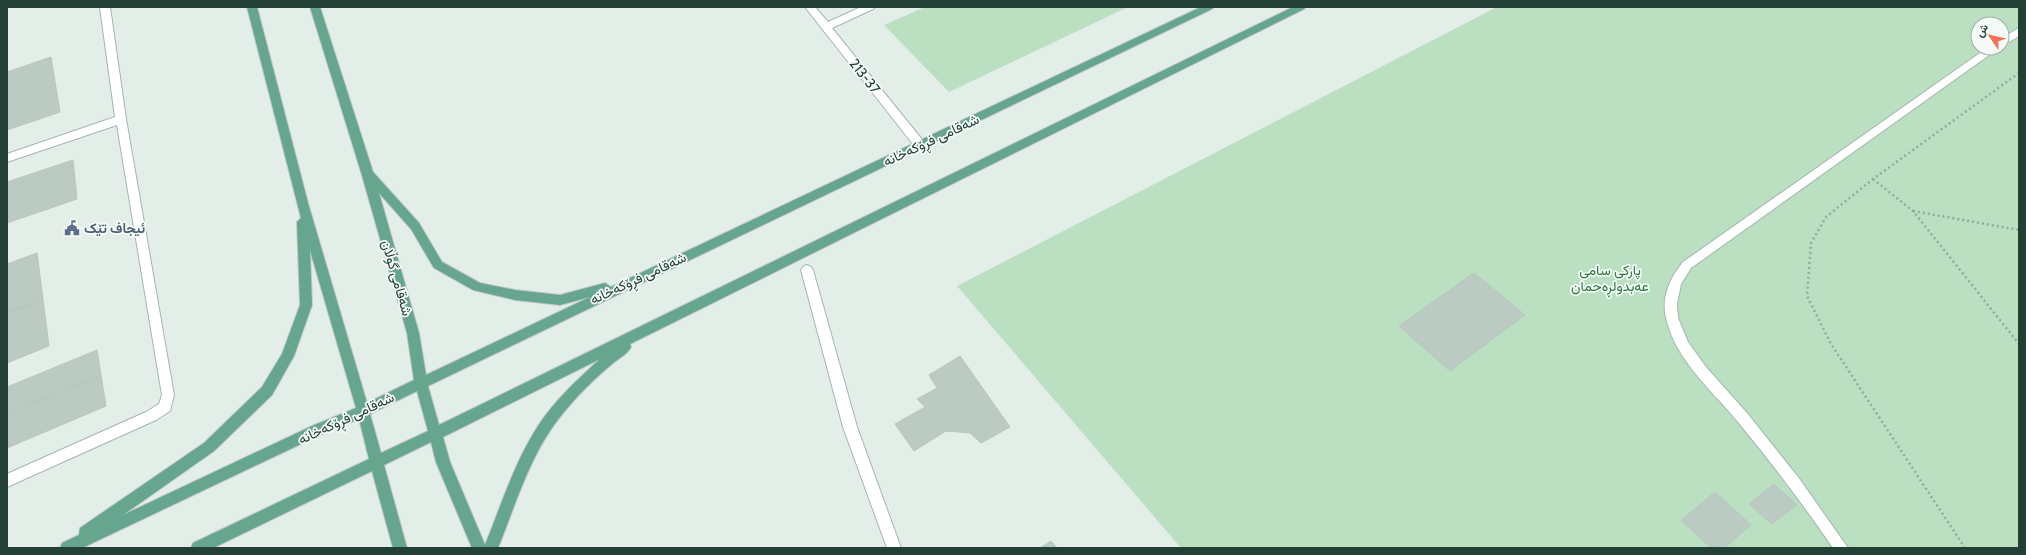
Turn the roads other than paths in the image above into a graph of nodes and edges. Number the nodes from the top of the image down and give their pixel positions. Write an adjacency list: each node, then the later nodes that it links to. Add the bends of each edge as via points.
1 (105, 7): 12 (street)
2 (252, 7): 16 (main road)
3 (315, 7): 15 (main road, شەقامی گوڵان)
4 (810, 7): 8 (street, 213-37)
5 (870, 7): 8 (street)
6 (1209, 7): 13 (main road, شەقامی فڕۆکەخانە)
7 (1301, 7): 19 (main road)
8 (826, 27): 13 (street, 213-37)
9 (2019, 31): 10 (street)
10 (2010, 37)
11 (1983, 56): 25 (street, via 1687,265 1672,289 1672,318 1684,348 1784,470)
12 (121, 119): 14 (street); 24 (street, via 168,395 166,407)
13 (920, 145): 18 (main road, شەقامی فڕۆکەخانە)
14 (7, 158)
15 (367, 172): 18 (main road, via 415,226 438,266 477,287 515,295 560,300); 20 (main road, شەقامی گوڵان, via 413,333)
16 (302, 203): 21 (main road); 26 (main road, via 306,305 288,356 267,391 209,447)
17 (807, 270): 32 (street, via 850,427)
18 (633, 281): 20 (main road, شەقامی فڕۆکەخانە)
19 (682, 312): 22 (main road); 31 (main road, via 616,352 579,386 554,414 527,461)
20 (422, 382): 21 (main road, شەقامی فڕۆکەخانە); 22 (main road, شەقامی گوڵان)
21 (363, 411): 23 (main road); 27 (main road, شەقامی فڕۆکەخانە)
22 (435, 434): 23 (main road); 30 (main road, شەقامی گوڵان, via 443,462)
23 (377, 461): 28 (main road); 29 (main road)
24 (7, 481)
25 (1835, 546)
26 (63, 548)
27 (67, 548)
28 (198, 548)
29 (400, 548)
30 (479, 548)
31 (492, 548)
32 (894, 548)

